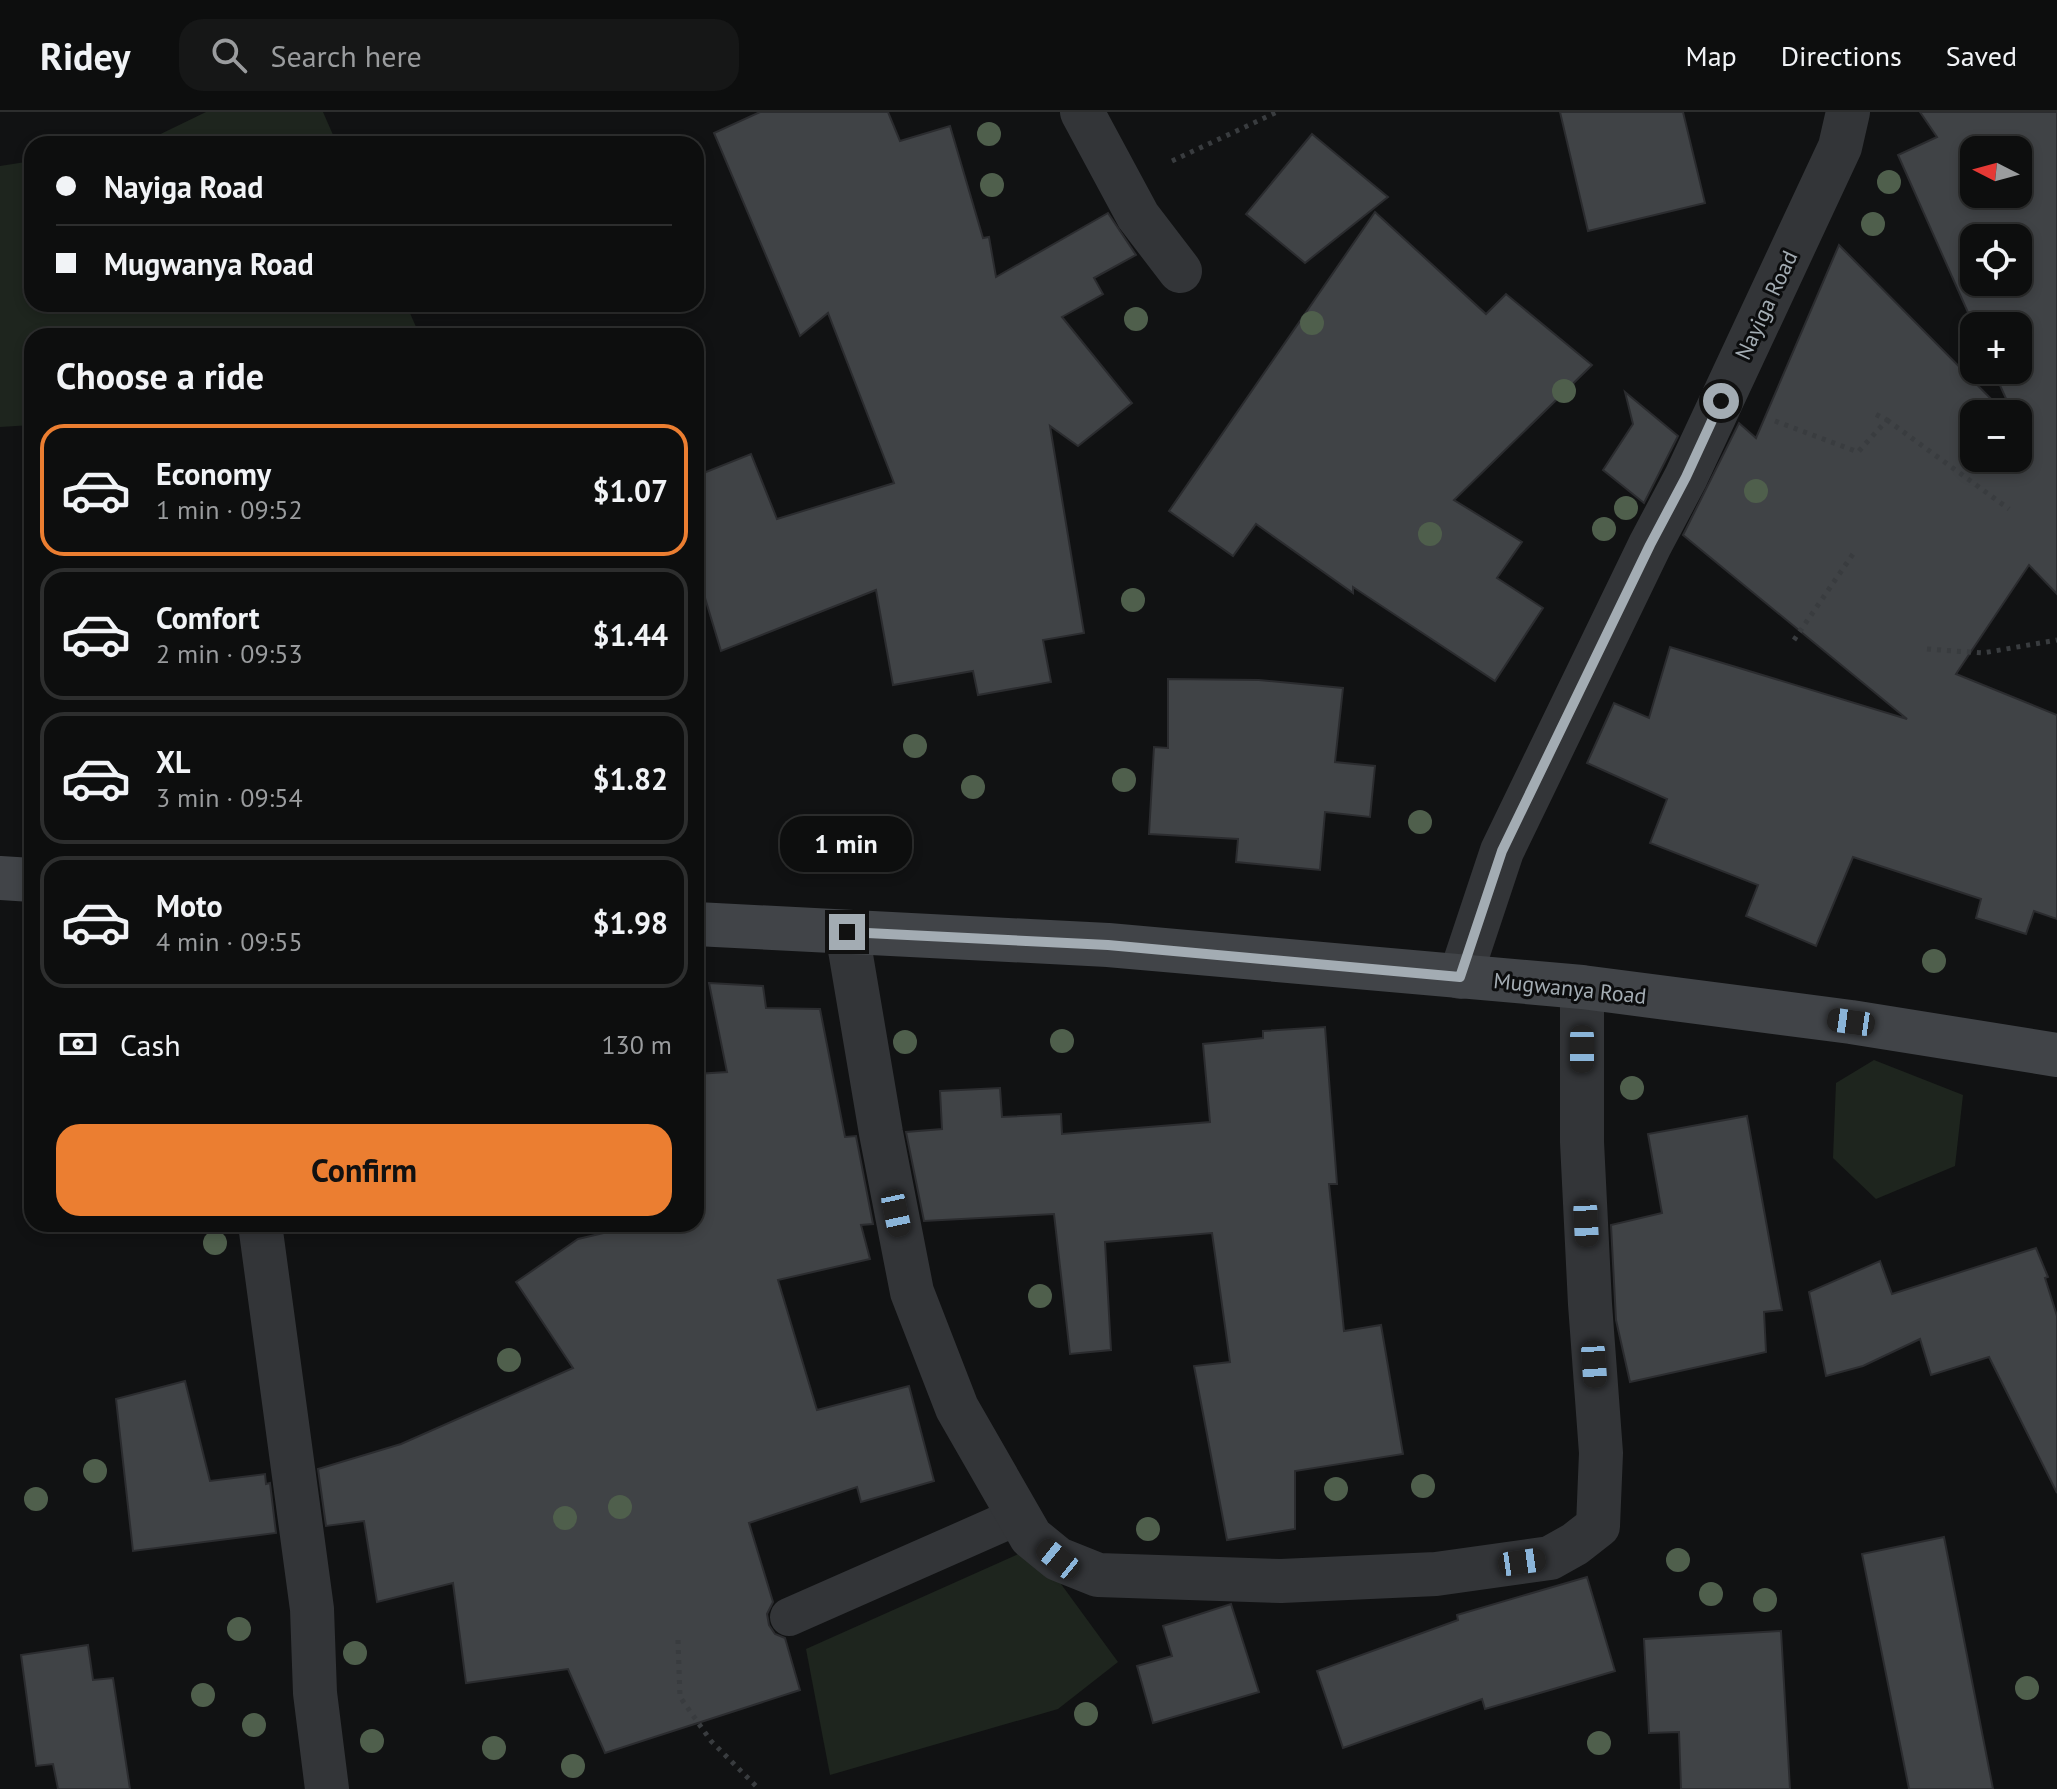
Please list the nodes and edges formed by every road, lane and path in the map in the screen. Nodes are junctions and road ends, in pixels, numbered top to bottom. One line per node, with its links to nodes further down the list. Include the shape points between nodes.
1 (1082, 112): 4 (street)
2 (1277, 112): 4 (path)
3 (1848, 112): 6 (street, Nayiga Road, via 1840,147)
4 (1120, 185): 5 (street)
5 (1180, 271)
6 (1721, 401): 8 (path, via 1858,452); 18 (street, Nayiga Road, via 1502,851)
7 (1875, 414): 8 (path)
8 (1887, 420): 9 (path)
9 (2009, 509)
10 (1853, 554): 11 (path)
11 (1794, 640)
12 (2057, 640): 13 (path, via 1983,653)
13 (1927, 649)
14 (0, 878): 15 (street)
15 (24, 880)
16 (704, 924): 17 (street, Mugwanya Road)
17 (847, 932): 18 (street, Mugwanya Road, via 1108,945); 22 (street, via 912,1292 957,1408)
18 (1460, 977): 19 (street, Mugwanya Road)
19 (1582, 987): 20 (street, Mugwanya Road); 22 (street, via 1582,1142 1601,1453 1598,1526 1550,1558 1436,1574 1268,1580 1098,1575 1058,1559 1031,1537)
20 (2057, 1055)
21 (261, 1232): 25 (street, via 312,1609)
22 (1018, 1516): 23 (lane)
23 (789, 1617)
24 (678, 1640): 26 (path, via 680,1697 711,1741)
25 (327, 1789)
26 (759, 1789)

